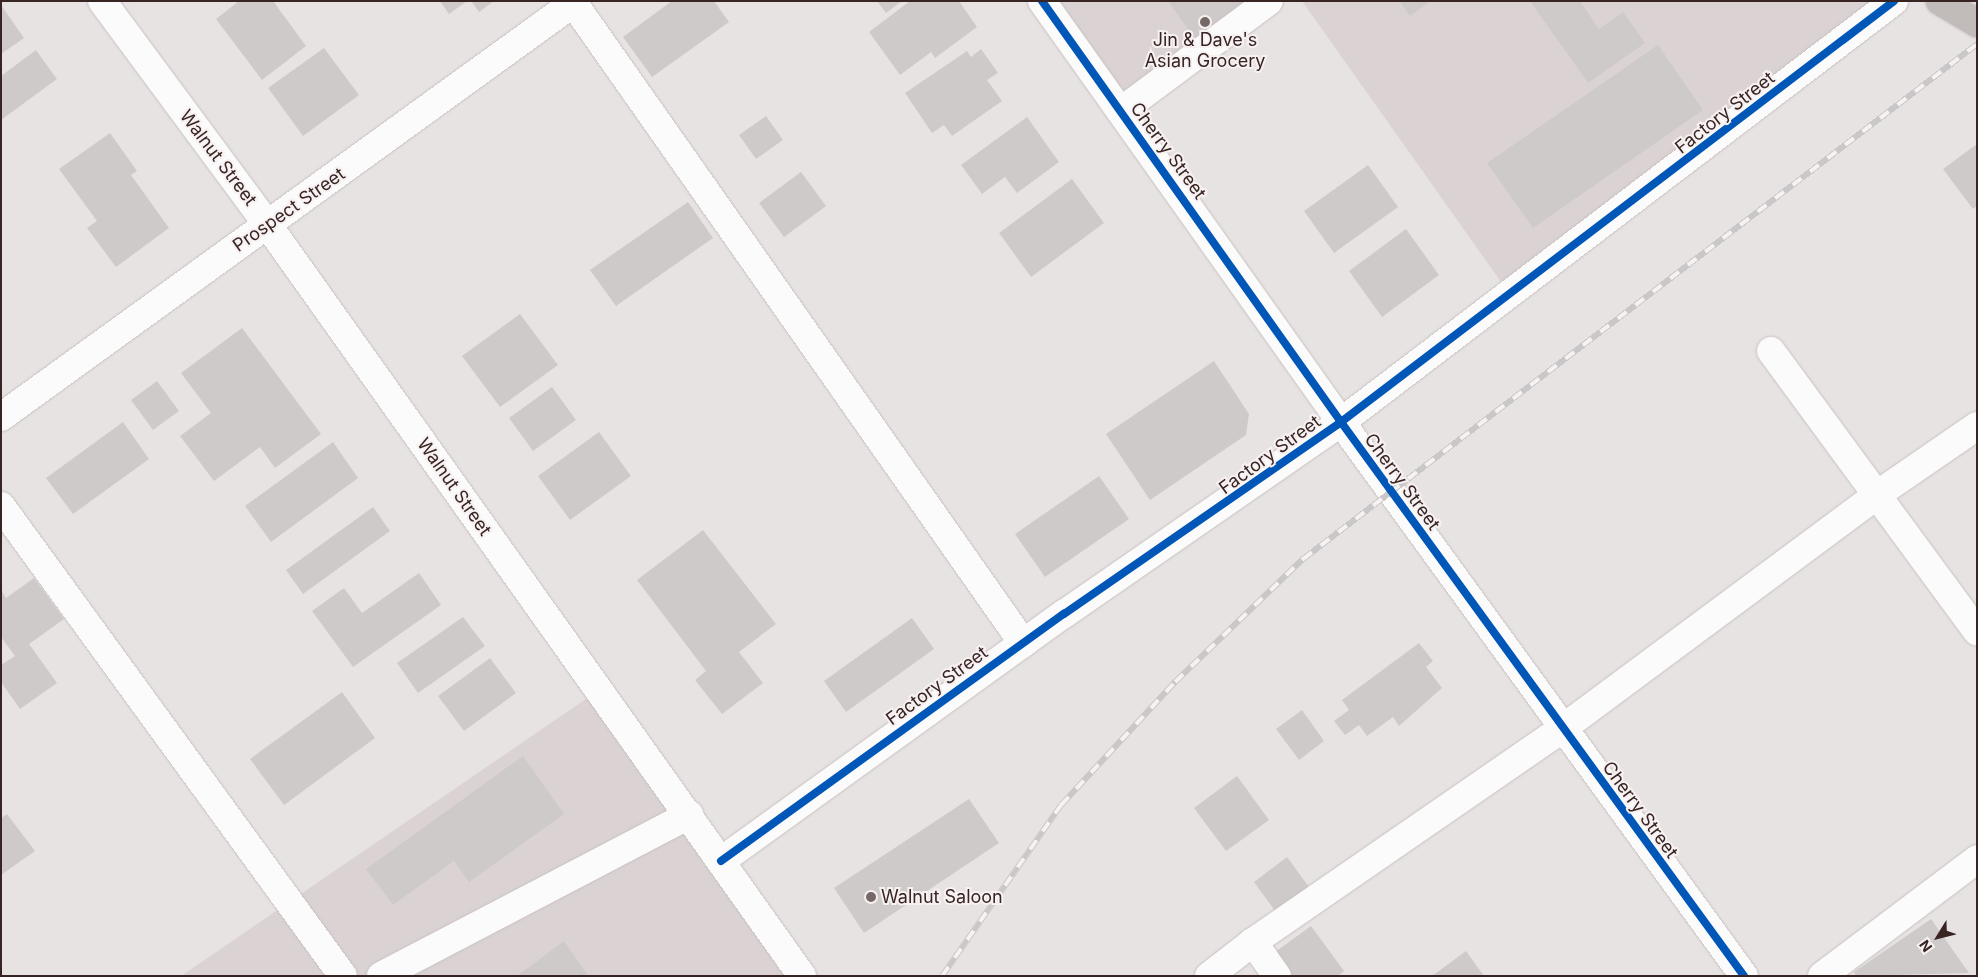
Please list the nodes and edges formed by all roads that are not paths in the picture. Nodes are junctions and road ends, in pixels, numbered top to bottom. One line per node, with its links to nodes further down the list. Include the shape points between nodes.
1 (102, 1): 9 (street, Walnut Street)
2 (1042, 1): 8 (street, Cherry Street)
3 (1269, 1): 8 (street)
4 (1894, 1): 12 (street, Factory Street)
5 (1940, 1): 7 (highway)
6 (574, 2): 9 (street, Prospect Street); 17 (street)
7 (1977, 23)
8 (1120, 111): 12 (street, Cherry Street)
9 (267, 224): 11 (street, Prospect Street); 19 (street, Walnut Street)
10 (1771, 351): 14 (street)
11 (6, 404)
12 (1340, 422): 17 (street, Factory Street); 18 (street, Cherry Street)
13 (1977, 426): 14 (street)
14 (1878, 494): 16 (street); 18 (street)
15 (1, 506): 23 (street)
16 (1977, 631)
17 (1024, 643): 21 (street, Factory Street)
18 (1562, 729): 22 (street); 28 (street, Cherry Street)
19 (689, 815): 21 (street, Walnut Street); 24 (street)
20 (1977, 859): 29 (street)
21 (721, 861): 25 (street, Walnut Street)
22 (1253, 942): 26 (street); 27 (street)
23 (343, 976)
24 (381, 976)
25 (802, 976)
26 (1209, 976)
27 (1277, 976)
28 (1744, 976)
29 (1822, 976)

